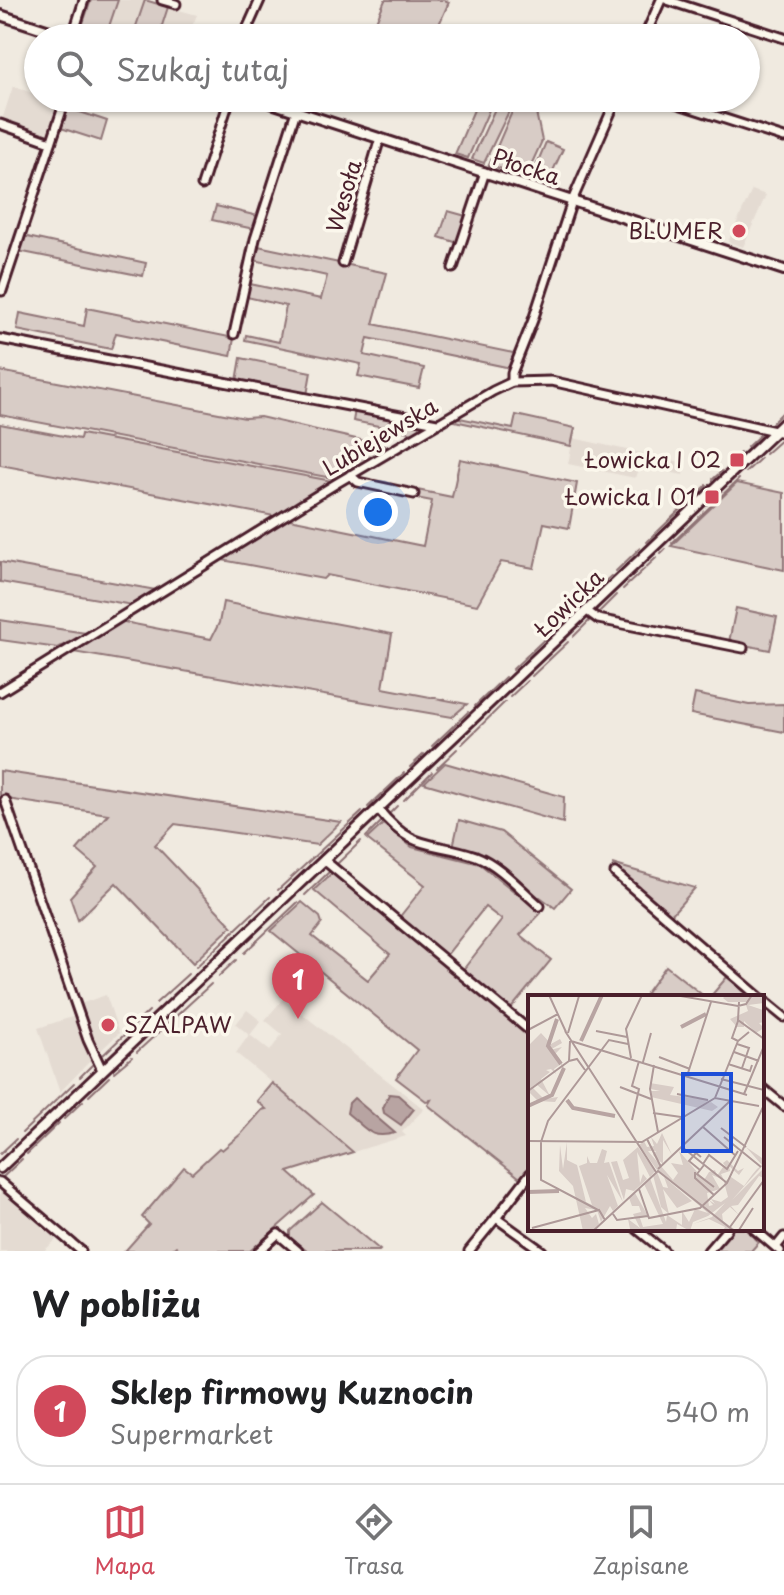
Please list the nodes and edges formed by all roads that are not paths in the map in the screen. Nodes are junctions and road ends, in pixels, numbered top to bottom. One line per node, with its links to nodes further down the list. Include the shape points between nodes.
1 (84, 0): 8 (street)
2 (162, 0): 5 (street)
3 (260, 0): 9 (street)
4 (664, 0): 10 (street); 11 (street)
5 (176, 4)
6 (0, 15): 7 (street)
7 (28, 24)
8 (76, 24)
9 (249, 24)
10 (651, 24)
11 (740, 24)
12 (760, 30): 13 (street)
13 (784, 38)
14 (61, 112): 23 (street)
15 (225, 112): 25 (street)
16 (296, 112): 31 (street, via 255,239)
17 (299, 112): 21 (street, Płocka)
18 (611, 112): 26 (street)
19 (703, 112): 22 (street)
20 (0, 124): 23 (street)
21 (380, 138): 24 (street, Płocka); 27 (street, Wesoła)
22 (784, 138)
23 (51, 142): 30 (street)
24 (485, 172): 26 (street, Płocka); 28 (street)
25 (202, 185)
26 (572, 201): 29 (street, Płocka); 33 (street)
27 (343, 263)
28 (453, 268)
29 (784, 270)
30 (2, 291)
31 (234, 334)
32 (0, 339): 34 (street)
33 (512, 382): 34 (street, Lubiejewska); 36 (street, Lubiejewska, via 551,381)
34 (437, 423): 37 (street, Lubiejewska)
35 (784, 423): 36 (street, Łowicka)
36 (780, 432): 39 (street, Łowicka)
37 (350, 475): 38 (street, via 358,482); 41 (street, Lubiejewska)
38 (414, 494)
39 (587, 611): 40 (street, via 598,619); 43 (street, Łowicka)
40 (743, 648)
41 (0, 692)
42 (5, 800): 51 (street)
43 (378, 809): 44 (street, Łowicka); 46 (street, via 416,842 491,864)
44 (324, 860): 50 (street); 51 (street, Łowicka)
45 (615, 873): 47 (street)
46 (540, 906)
47 (757, 995)
48 (764, 1000): 49 (street)
49 (784, 1017)
50 (528, 1029)
51 (102, 1070): 54 (street, Łowicka)
52 (764, 1090): 53 (street)
53 (784, 1106)
54 (0, 1168)
55 (528, 1177): 57 (street)
56 (0, 1182): 63 (street)
57 (496, 1218): 66 (street); 67 (street)
58 (639, 1231): 68 (street)
59 (725, 1231): 69 (street)
60 (756, 1231): 62 (street)
61 (784, 1237): 62 (street)
62 (778, 1249)
63 (81, 1251)
64 (259, 1251): 65 (street, via 278,1234)
65 (298, 1251)
66 (469, 1251)
67 (542, 1251)
68 (664, 1251)
69 (708, 1251)

